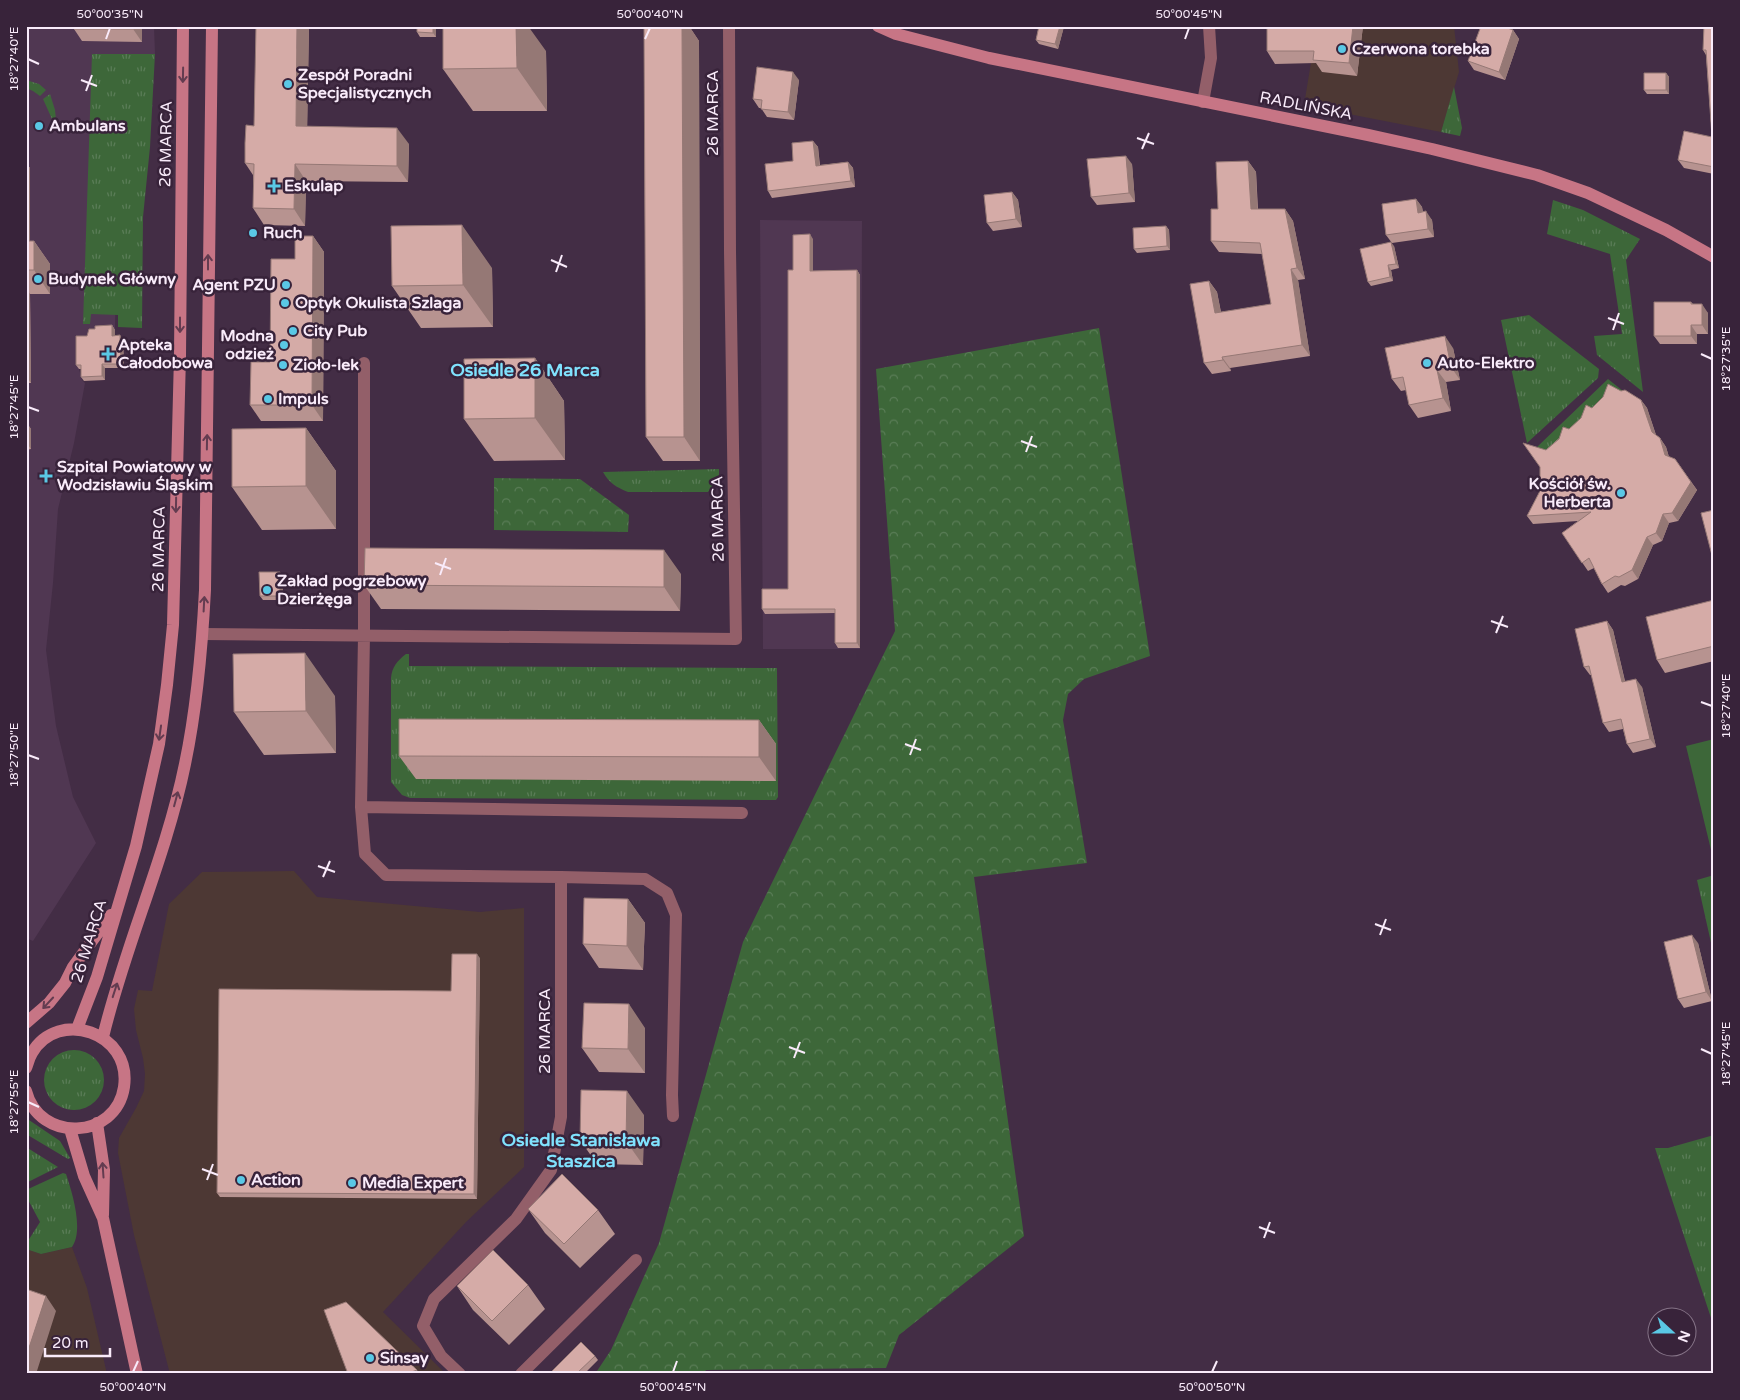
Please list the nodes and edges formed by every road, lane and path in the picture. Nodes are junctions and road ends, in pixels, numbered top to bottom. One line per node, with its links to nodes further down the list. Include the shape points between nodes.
1 (183, 26): 14 (main road, 26 MARCA, one-way to 14, via 174,625 155,761 136,846)
2 (212, 26): 9 (main road, one-way to 2)
3 (730, 26): 10 (street, 26 MARCA, via 736,638)
4 (878, 26): 6 (main road, RADLIŃSKA, via 896,34 989,58)
5 (1209, 26): 6 (street, via 1211,58)
6 (1203, 102): 7 (main road, RADLIŃSKA, via 1432,149 1536,175 1588,193)
7 (1714, 257)
8 (364, 363): 10 (street)
9 (203, 634): 10 (street, 26 MARCA); 17 (main road, one-way to 9, via 181,779)
10 (364, 636): 11 (street)
11 (362, 808): 12 (street); 13 (street, via 364,854 386,875)
12 (742, 813)
13 (561, 877): 20 (street, via 645,879 667,893 676,915); 26 (street, 26 MARCA, via 561,1117 551,1170 516,1219 434,1299 423,1326 441,1356)
14 (117, 906): 15 (main road, one-way to 15, via 49,1004); 16 (main road, 26 MARCA, via 97,977)
15 (26, 1023)
16 (77, 1030): 17 (main road); 18 (main road, via 58,1032 44,1040 32,1053)
17 (102, 1037): 21 (main road, via 116,1051 121,1062 124,1087 114,1110)
18 (26, 1068)
19 (27, 1099): 22 (main road, via 39,1115 57,1126)
20 (673, 1116)
21 (97, 1124): 22 (main road); 23 (main road, one-way to 21, via 104,1170)
22 (70, 1129): 23 (main road, via 84,1176)
23 (103, 1218): 25 (main road)
24 (636, 1260): 27 (street)
25 (138, 1374)
26 (460, 1374)
27 (521, 1374)

